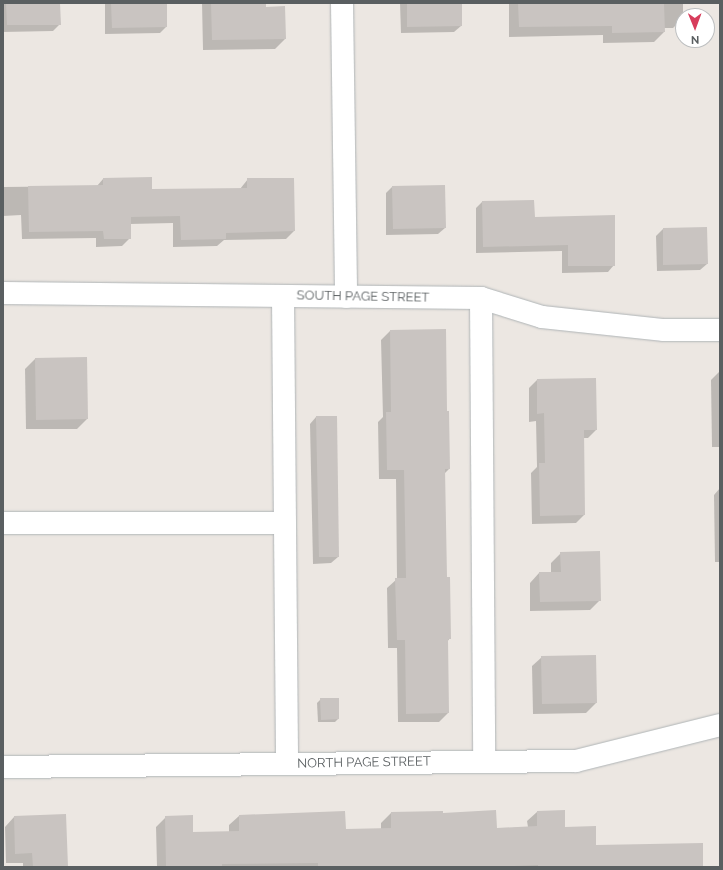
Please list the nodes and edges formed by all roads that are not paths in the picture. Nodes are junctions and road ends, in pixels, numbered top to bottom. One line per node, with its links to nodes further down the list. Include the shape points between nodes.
1 (342, 3): 4 (street)
2 (3, 292): 3 (street, SOUTH PAGE STREET)
3 (283, 296): 4 (street, SOUTH PAGE STREET); 8 (street)
4 (346, 297): 5 (street, SOUTH PAGE STREET)
5 (481, 298): 6 (street, SOUTH PAGE STREET, via 542,317 664,330); 10 (street)
6 (720, 330)
7 (3, 523): 8 (street)
8 (285, 523): 11 (street)
9 (720, 725): 10 (street, NORTH PAGE STREET, via 576,761)
10 (484, 762): 11 (street, NORTH PAGE STREET)
11 (287, 764): 12 (street, NORTH PAGE STREET)
12 (3, 767)

